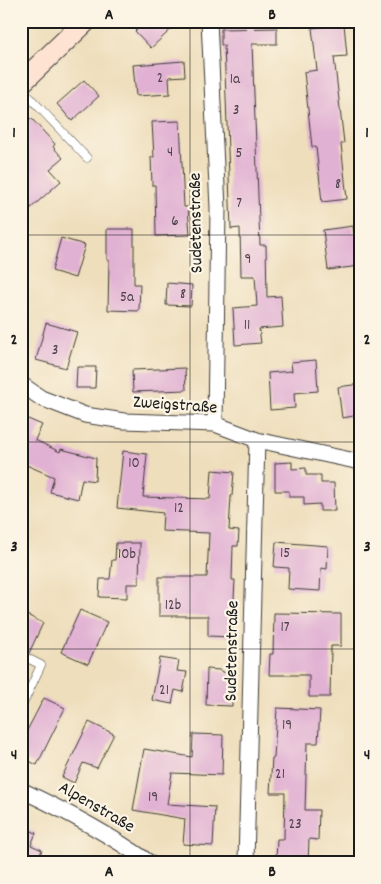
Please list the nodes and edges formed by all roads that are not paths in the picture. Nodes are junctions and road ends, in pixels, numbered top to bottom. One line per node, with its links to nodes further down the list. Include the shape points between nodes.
1 (86, 21): 3 (main road)
2 (209, 21): 7 (street, Sudetenstraße, via 218,208)
3 (21, 83)
4 (21, 88): 5 (lane)
5 (87, 158)
6 (21, 384): 7 (street, Zweigstraße, via 41,398 85,415 124,421)
7 (215, 424): 8 (street, Zweigstraße)
8 (257, 440): 9 (street, Zweigstraße); 14 (street, Sudetenstraße)
9 (360, 462)
10 (27, 658): 11 (lane, via 41,665)
11 (21, 708)
12 (21, 790): 13 (street, Alpenstraße, via 111,836)
13 (149, 862)
14 (246, 863)

